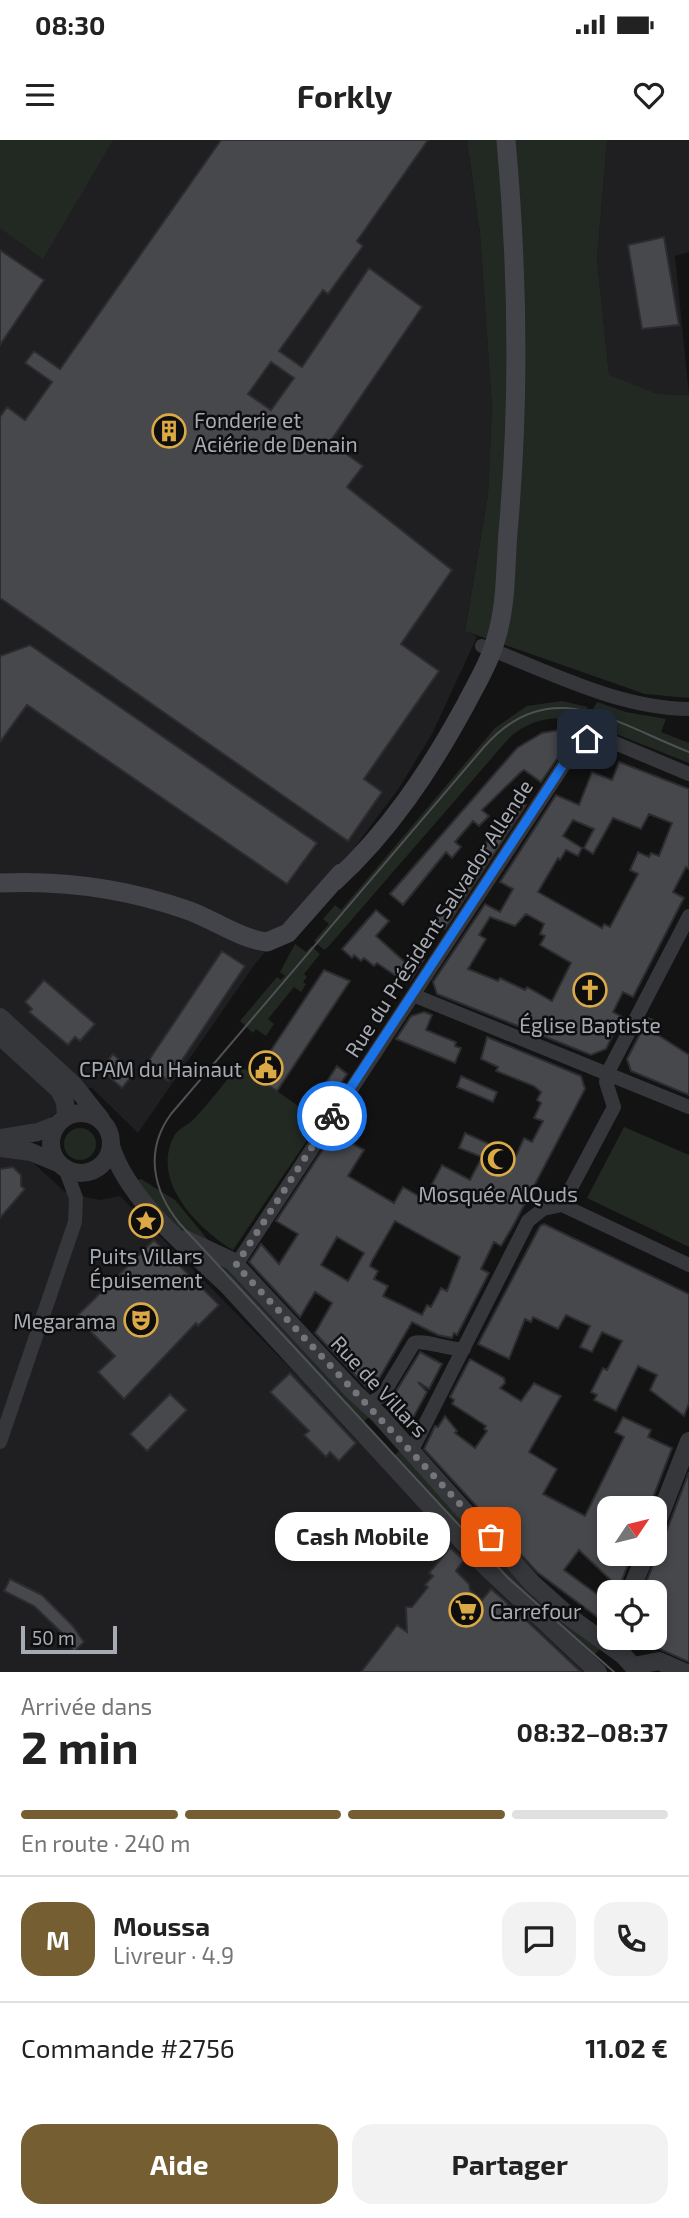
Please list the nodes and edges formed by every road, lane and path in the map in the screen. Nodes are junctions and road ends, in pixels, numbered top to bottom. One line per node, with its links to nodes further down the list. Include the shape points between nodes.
1 (506, 140): 2 (main road, via 518,370 508,536)
2 (487, 648): 3 (street, via 621,699); 8 (main road, via 451,730 420,781 377,841)
3 (689, 709)
4 (689, 774): 9 (street, Rue du Président Salvador Allende, via 603,738 587,739 573,750)
5 (0, 872): 8 (main road, via 64,872 141,885 198,902 263,930)
6 (0, 883): 8 (main road, via 66,884 142,897 195,912 263,942 280,939)
7 (689, 916): 12 (street)
8 (298, 922)
9 (412, 995): 12 (street); 24 (street, Rue du Président Salvador Allende)
10 (0, 1017): 15 (street, via 69,1079)
11 (0, 1035): 14 (street, via 59,1090 65,1102)
12 (607, 1074): 13 (street); 22 (street, via 614,1107)
13 (689, 1107)
14 (62, 1121): 15 (street, via 85,1113); 16 (street, via 38,1132); 19 (street, via 53,1134 52,1146)
15 (103, 1122): 17 (street)
16 (0, 1138)
17 (111, 1146): 20 (street); 21 (street, Rue de Villars)
18 (0, 1148): 19 (street, via 31,1152)
19 (63, 1166): 20 (street, via 83,1173); 29 (street, via 76,1198 75,1222)
20 (99, 1168): 21 (street, Rue de Villars)
21 (130, 1184): 23 (street, Rue de Villars)
22 (562, 1205): 25 (street); 26 (street, via 531,1217)
23 (171, 1229): 24 (street, Rue de Villars); 35 (street, Rue de Villars, via 285,1346 484,1565)
24 (236, 1265): 27 (street, Rue de Villars)
25 (689, 1265)
26 (464, 1349): 27 (street, via 447,1350 421,1340 414,1343 382,1396); 30 (street)
27 (368, 1404): 30 (street, Rue de Villars)
28 (689, 1441): 31 (street)
29 (0, 1442)
30 (411, 1452): 32 (street, Rue de Villars, via 532,1583 571,1618)
31 (667, 1498)
32 (597, 1633)
33 (605, 1650): 35 (street)
34 (618, 1650): 36 (street, Rue de Villars)
35 (594, 1668)
36 (636, 1669): 37 (street, via 659,1661)
37 (684, 1672)

